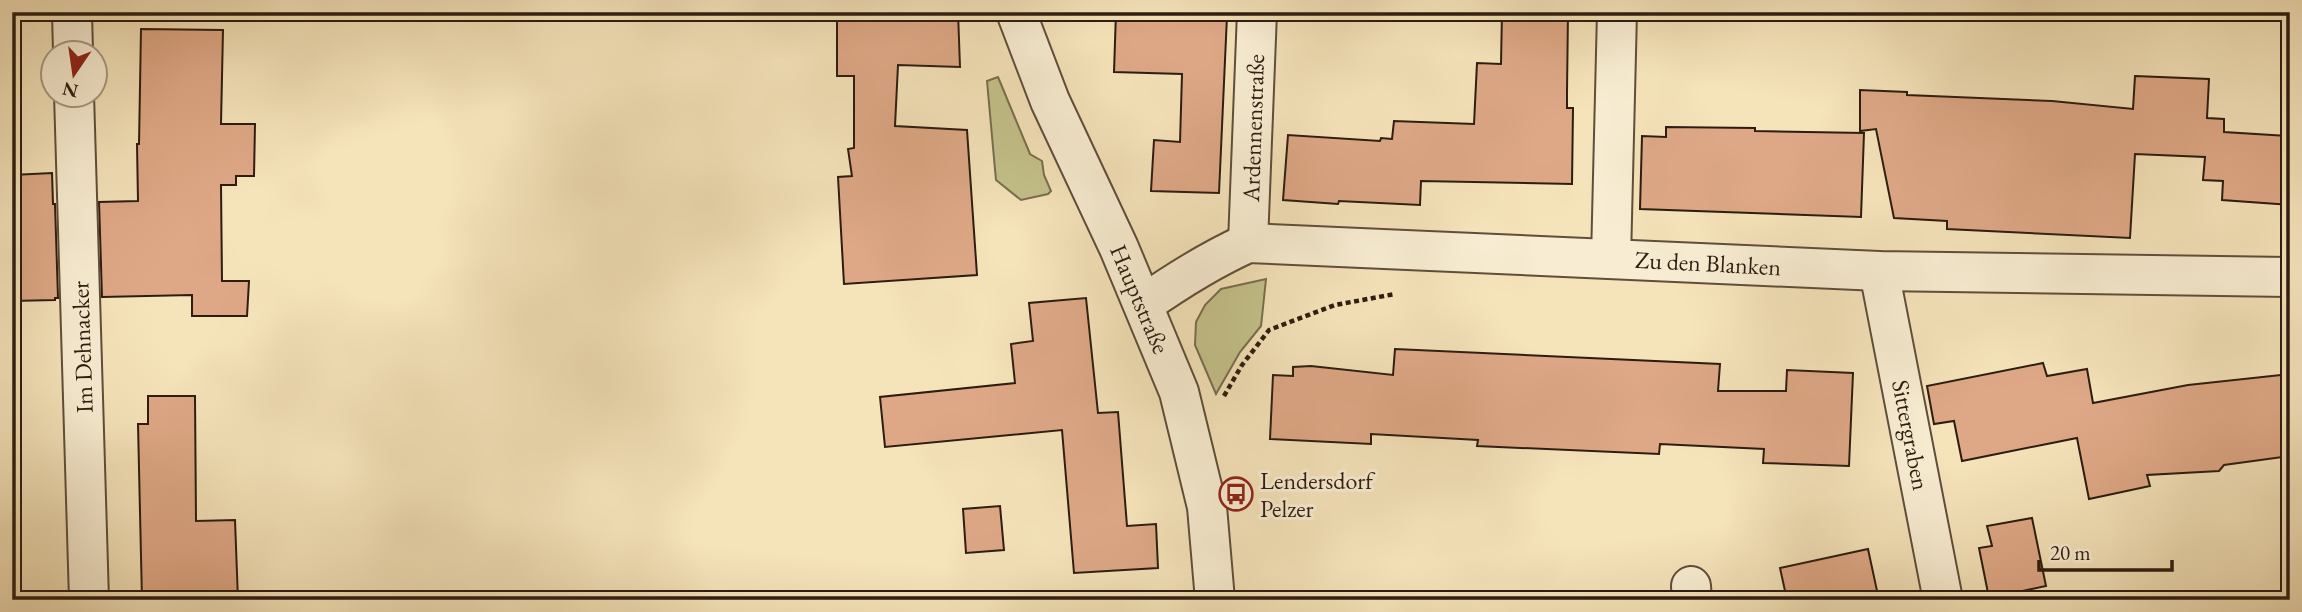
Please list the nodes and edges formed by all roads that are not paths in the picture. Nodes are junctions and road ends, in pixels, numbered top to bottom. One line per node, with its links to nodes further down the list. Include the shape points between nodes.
1 (72, 12): 5 (street)
2 (1016, 12): 11 (street, Hauptstraße, via 1050,101)
3 (1257, 12): 7 (street, Ardennenstraße)
4 (1617, 12): 8 (street)
5 (73, 38)
6 (74, 108): 12 (street, Im Dehnacker)
7 (1248, 243): 8 (street, Zu den Blanken); 11 (street, Zu den Blanken, via 1180,278)
8 (1611, 259): 9 (street, Zu den Blanken)
9 (1879, 271): 10 (street, Zu den Blanken); 14 (street, Sittergraben)
10 (2290, 277)
11 (1144, 304): 13 (street, Hauptstraße, via 1179,392 1195,453 1207,507)
12 (89, 600)
13 (1215, 600)
14 (1943, 600)

